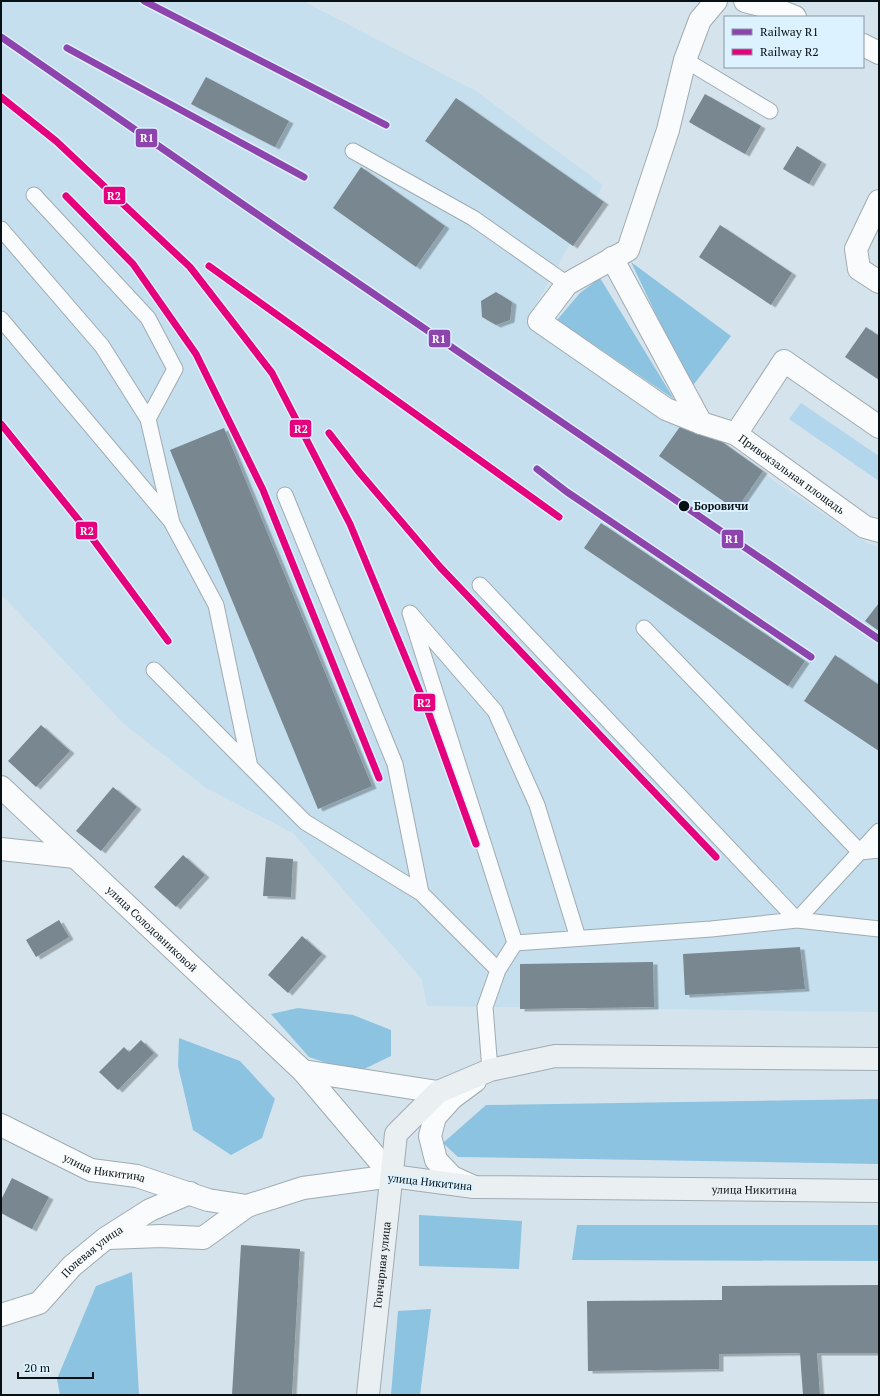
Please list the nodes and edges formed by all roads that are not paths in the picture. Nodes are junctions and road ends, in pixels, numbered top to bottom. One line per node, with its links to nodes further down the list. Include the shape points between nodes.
1 (716, 1): 6 (street, via 700,20)
2 (745, 1): 3 (street)
3 (792, 16)
4 (864, 46): 5 (street)
5 (879, 53)
6 (685, 60): 7 (lane); 12 (street, via 668,130 628,250)
7 (770, 111)
8 (353, 151): 14 (lane, via 472,218)
9 (34, 195): 16 (lane, via 148,318 175,370)
10 (879, 201): 13 (street, via 856,249 859,269)
11 (1, 229): 16 (lane, via 102,346)
12 (612, 258): 14 (street); 17 (street)
13 (879, 282)
14 (567, 284): 17 (street, via 539,321 666,409)
15 (1, 319): 21 (lane)
16 (148, 419): 21 (lane)
17 (701, 423): 19 (street)
18 (879, 427): 19 (street, Привокзальная площадь, via 784,361)
19 (736, 434): 22 (street, Привокзальная площадь, via 865,526)
20 (285, 495): 33 (lane, via 395,764)
21 (172, 523): 26 (lane, via 216,606)
22 (879, 531)
23 (480, 585): 34 (lane)
24 (644, 628): 31 (lane)
25 (154, 670): 26 (lane)
26 (250, 767): 33 (lane, via 305,822)
27 (1, 787): 32 (street, улица Солодовниковой)
28 (879, 831): 31 (lane)
29 (1, 849): 32 (street)
30 (879, 850): 31 (lane)
31 (860, 852): 34 (lane)
32 (75, 857): 41 (street, улица Солодовниковой)
33 (421, 894): 38 (lane)
34 (798, 920): 35 (lane); 36 (lane)
35 (879, 929)
36 (578, 938): 37 (lane); 37 (lane, via 537,805 495,711 410,613)
37 (515, 943): 38 (lane)
38 (498, 970): 40 (lane, via 485,1007)
39 (879, 1059): 40 (street, via 555,1056)
40 (490, 1070): 42 (street); 45 (street, via 452,1098 435,1117 430,1136 436,1160 452,1177)
41 (303, 1071): 42 (street); 44 (street, улица Солодовниковой)
42 (438, 1092): 44 (street, Гончарная улица, via 396,1134)
43 (1, 1125): 47 (street, улица Никитина, via 91,1170 137,1176)
44 (392, 1176): 45 (street, улица Никитина); 48 (street, улица Никитина, via 303,1188); 51 (street, Гончарная улица)
45 (474, 1188): 46 (street, улица Никитина)
46 (879, 1191)
47 (190, 1193): 48 (street, улица Никитина, via 208,1200); 49 (street, Полевая улица, via 150,1210)
48 (247, 1206): 49 (street, via 203,1238)
49 (106, 1238): 50 (street, Полевая улица, via 72,1266 39,1303)
50 (1, 1315)
51 (368, 1395)

